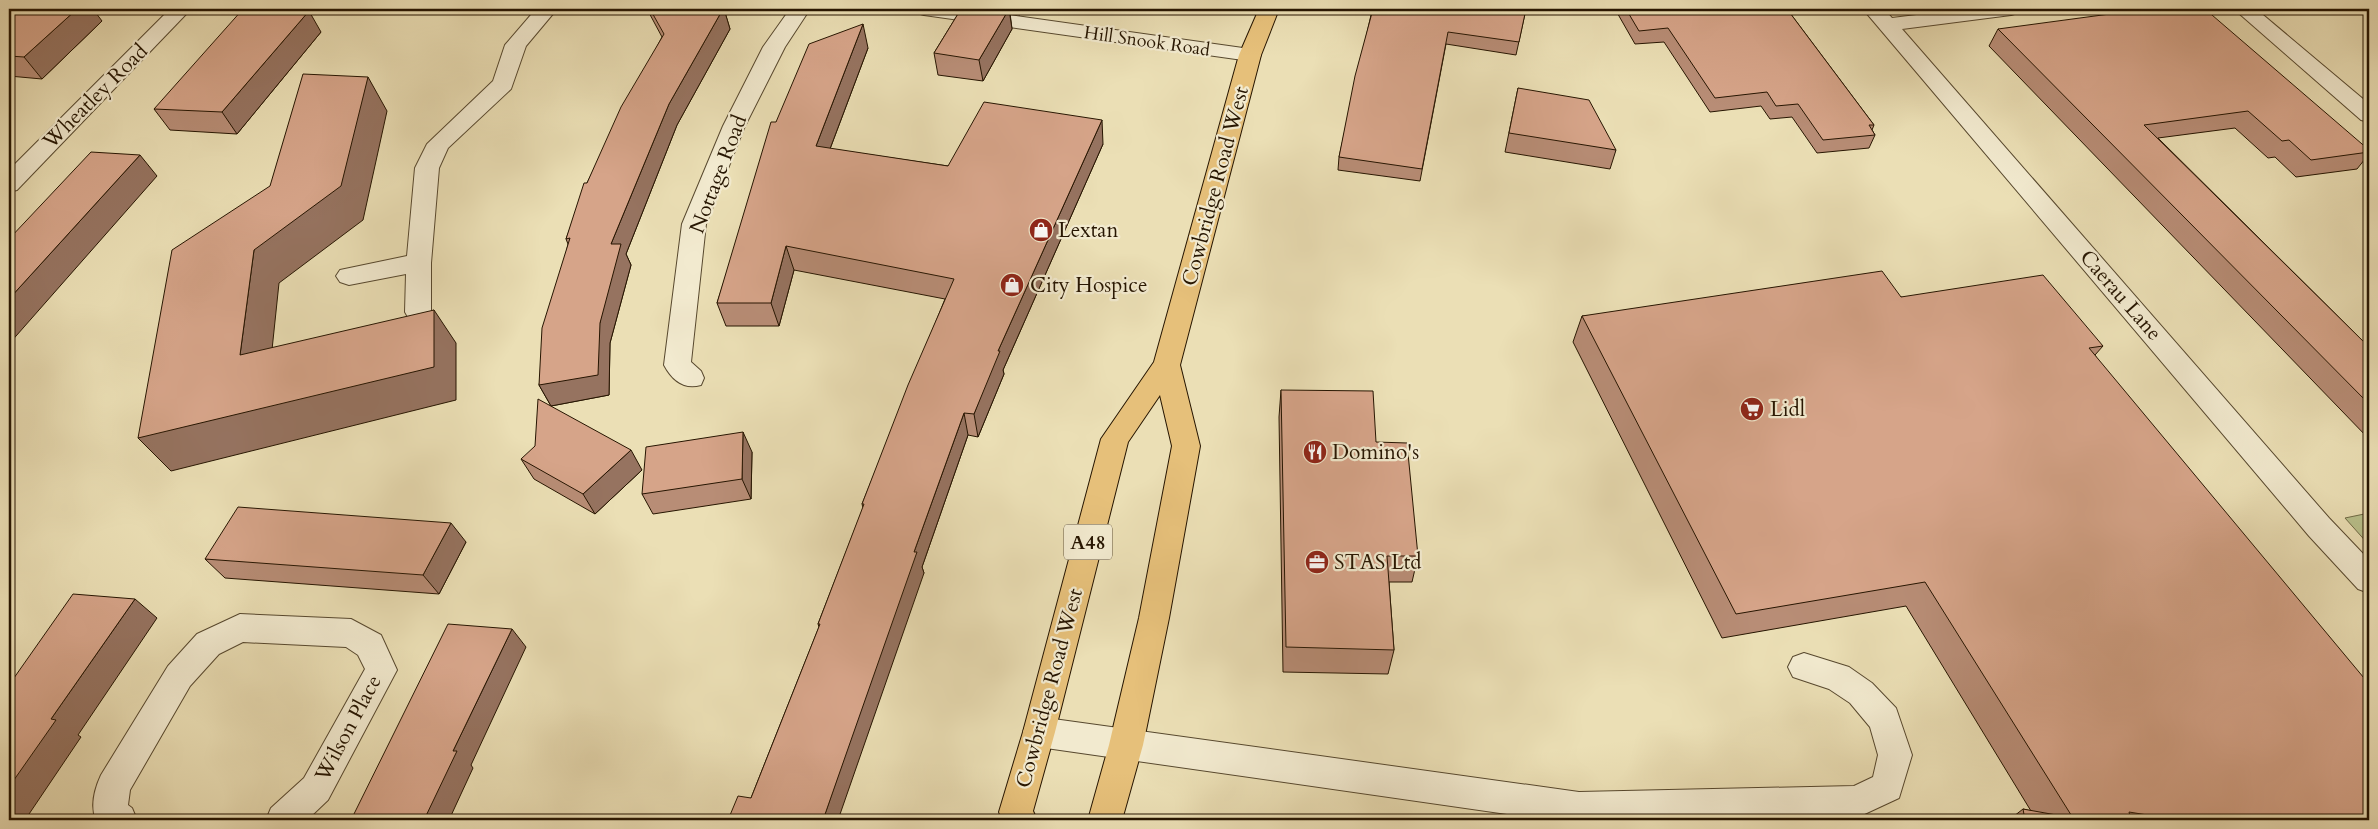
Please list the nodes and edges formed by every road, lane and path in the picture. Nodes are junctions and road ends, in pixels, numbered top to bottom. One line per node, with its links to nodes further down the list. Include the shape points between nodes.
1 (182, 9): 11 (street, Wheatley Road)
2 (547, 9): 12 (street, via 516,45 503,84 438,144 426,168)
3 (800, 9): 16 (street, Nottage Road, via 774,47 734,126 694,224 677,365)
4 (924, 9): 9 (street, Hill Snook Road)
5 (1269, 9): 9 (highway, Cowbridge Road West / A48)
6 (2011, 9): 8 (street)
7 (2244, 9): 10 (street)
8 (1881, 17): 17 (street, Caerau Lane)
9 (1250, 56): 15 (highway, Cowbridge Road West / A48)
10 (2369, 115)
11 (9, 184)
12 (419, 263): 13 (street); 14 (street)
13 (349, 276)
14 (418, 312)
15 (1167, 365): 19 (highway, Cowbridge Road West / A48, via 1115,439); 20 (highway, Cowbridge Road West / A48, via 1186,446)
16 (690, 378)
17 (2369, 580)
18 (1804, 667): 20 (street, via 1838,677 1861,693 1884,719 1896,755 1887,787 1856,802 1579,808)
19 (1039, 732): 20 (street); 23 (highway, Cowbridge Road West / A48, via 1016,812)
20 (1126, 745): 24 (highway, Cowbridge Road West / A48)
21 (120, 820): 22 (street, Wilson Place, via 110,813 113,786 179,676 208,644 240,628 351,633 370,645 381,670 316,789)
22 (283, 820)
23 (1020, 820)
24 (1105, 820)

